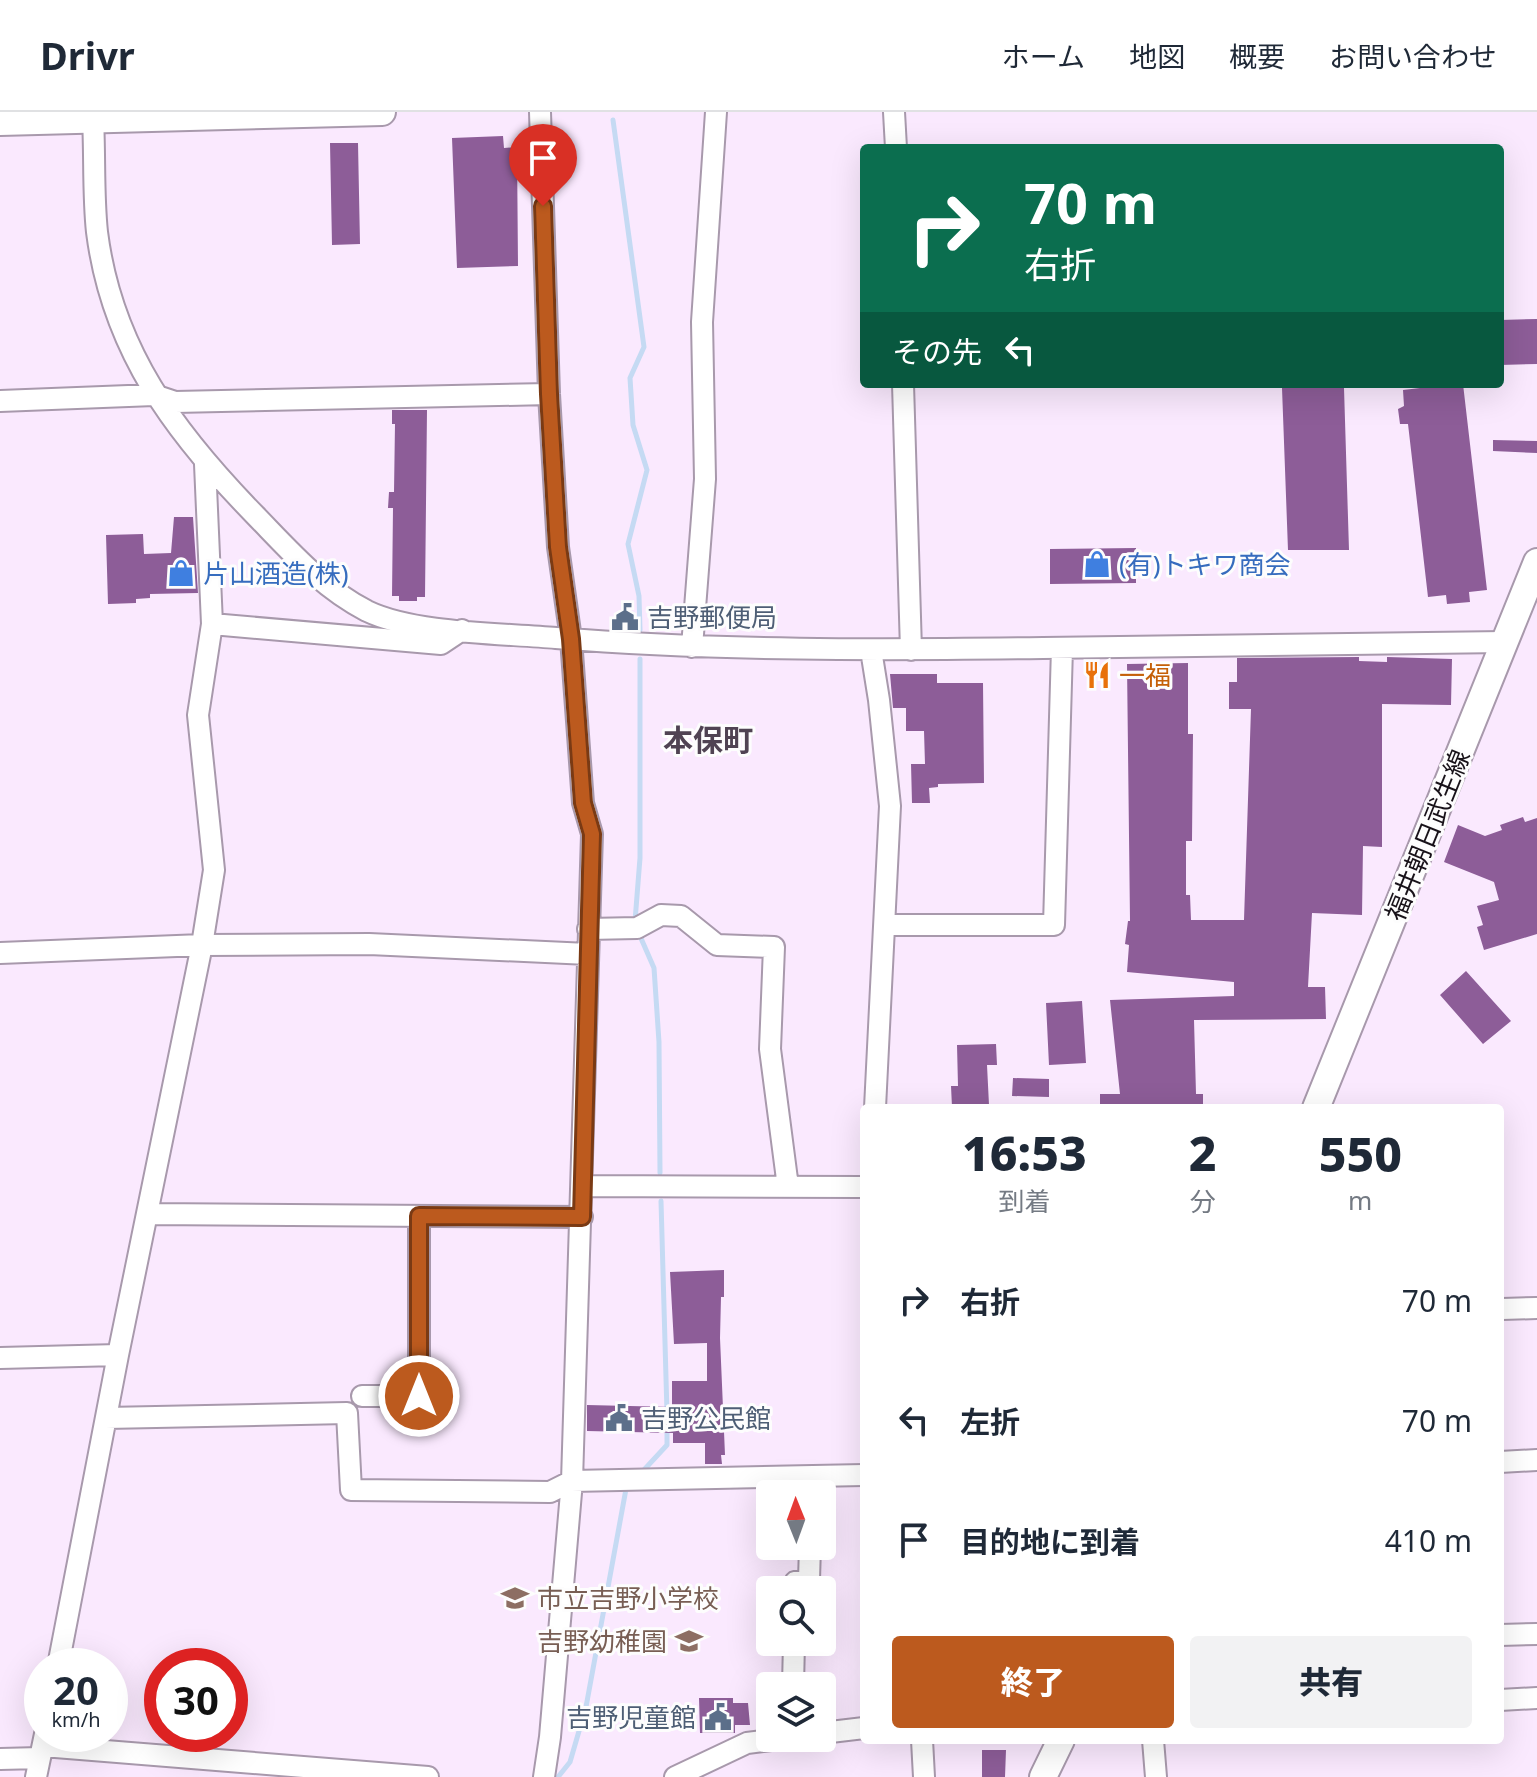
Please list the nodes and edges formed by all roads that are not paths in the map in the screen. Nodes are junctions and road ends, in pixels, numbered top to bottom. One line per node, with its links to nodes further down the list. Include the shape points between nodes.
1 (382, 112): 5 (main road)
2 (540, 112): 9 (street)
3 (716, 112): 18 (street, via 702,322 705,479)
4 (894, 112): 7 (street)
5 (93, 116): 6 (main road); 10 (street, via 97,231 108,289)
6 (0, 122)
7 (896, 144)
8 (903, 388): 21 (street)
9 (549, 394): 10 (street, via 175,402); 16 (street, via 558,547)
10 (154, 395): 11 (street); 12 (street)
11 (0, 401)
12 (205, 464): 14 (street); 15 (street, via 331,590 372,613 422,628)
13 (1537, 562): 17 (main road, 福井朝日武生線)
14 (212, 624): 15 (street, via 441,644); 24 (street, via 198,715 214,870)
15 (462, 630): 16 (street)
16 (571, 639): 18 (street); 23 (street, via 583,803 592,834)
17 (1505, 642): 19 (street); 28 (main road, 福井朝日武生線)
18 (692, 647): 20 (street)
19 (1062, 648): 21 (street); 22 (street, via 1054,925)
20 (871, 650): 21 (street); 22 (street, via 890,806)
21 (911, 650)
22 (885, 925): 27 (street)
23 (588, 929): 26 (street); 30 (street, via 637,928 661,915 681,916 717,945 774,947 770,1049)
24 (202, 945): 25 (street); 26 (street, via 369,944); 32 (street)
25 (0, 953)
26 (588, 954): 29 (street)
27 (875, 1104)
28 (1318, 1104)
29 (582, 1186): 30 (street); 34 (street)
30 (788, 1187): 31 (street)
31 (860, 1187)
32 (148, 1214): 33 (street); 37 (street)
33 (419, 1216): 34 (street); 39 (street, via 419,1396)
34 (582, 1217): 45 (street)
35 (1537, 1308): 36 (street)
36 (1504, 1309)
37 (118, 1355): 38 (street); 40 (street)
38 (0, 1358)
39 (362, 1396)
40 (106, 1418): 45 (street, via 347,1413 351,1490 550,1492); 49 (street)
41 (1537, 1460): 42 (street)
42 (1504, 1462)
43 (860, 1476): 44 (street)
44 (836, 1480)
45 (572, 1481): 46 (street); 61 (street)
46 (756, 1484)
47 (1537, 1634): 48 (street)
48 (1504, 1635)
49 (61, 1648)
50 (1537, 1698): 51 (street)
51 (1504, 1700)
52 (860, 1728): 53 (street)
53 (836, 1731)
54 (756, 1742): 62 (street)
55 (922, 1744): 63 (street)
56 (1059, 1744): 64 (main road)
57 (1153, 1744): 65 (street)
58 (41, 1754): 59 (street); 60 (street)
59 (0, 1759)
60 (428, 1777)
61 (544, 1777)
62 (675, 1777)
63 (924, 1777)
64 (1043, 1777)
65 (1156, 1777)

